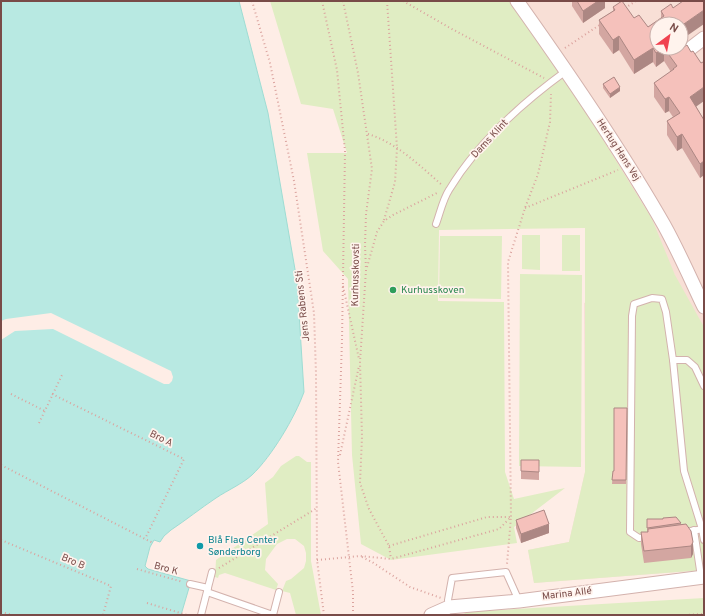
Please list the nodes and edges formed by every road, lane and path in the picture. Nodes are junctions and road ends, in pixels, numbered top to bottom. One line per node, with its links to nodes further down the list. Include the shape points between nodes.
1 (252, 1): 35 (path, Jens Rabens Sti, via 270,63 294,181 314,314)
2 (322, 1): 23 (path, via 337,70 345,151)
3 (343, 1): 15 (path, Kurhusskovsti)
4 (387, 1): 16 (path)
5 (403, 1): 14 (path)
6 (517, 1): 12 (street, Hertug Hans Vej)
7 (636, 1): 8 (path)
8 (623, 9)
9 (605, 22): 12 (path)
10 (704, 38): 11 (street)
11 (689, 49)
12 (555, 54): 13 (street, Hertug Hans Vej)
13 (566, 71): 14 (lane, Dams Klint); 17 (street, Hertug Hans Vej)
14 (551, 82): 18 (lane, Dams Klint, via 504,122 473,156); 19 (path, via 550,122 538,174)
15 (368, 134): 16 (path); 22 (path, Kurhusskovsti, via 372,169 366,214)
16 (397, 148): 18 (path); 20 (path, via 395,182)
17 (629, 166): 19 (path); 24 (street, Hertug Hans Vej, via 664,226)
18 (448, 190): 20 (path, via 436,192); 21 (lane, Dams Klint)
19 (525, 208): 36 (path, via 508,262)
20 (384, 221): 22 (path, via 377,232)
21 (436, 224)
22 (366, 270): 26 (path, Kurhusskovsti)
23 (342, 280): 26 (path); 33 (path)
24 (704, 307)
25 (673, 360): 28 (lane, via 687,360 695,367); 37 (lane, via 684,471); 40 (lane, via 662,299 652,298 634,304 630,532 639,538)
26 (360, 362): 33 (path); 45 (path, Kurhusskovsti, via 360,483 369,509)
27 (62, 375): 30 (path)
28 (704, 386)
29 (11, 394): 31 (path)
30 (52, 394): 31 (path); 41 (path, Bro A, via 184,459)
31 (44, 411): 32 (path)
32 (39, 423)
33 (338, 462): 47 (path)
34 (1, 465): 41 (path)
35 (317, 508): 49 (path, Jens Rabens Sti); 51 (path)
36 (511, 517): 45 (path, via 487,517); 48 (path, via 499,529); 52 (path)
37 (703, 529): 38 (lane); 43 (lane)
38 (694, 530): 39 (lane); 53 (lane)
39 (680, 532)
40 (653, 536)
41 (145, 539): 44 (path)
42 (1, 540): 63 (path, Bro B, via 111,586)
43 (704, 540)
44 (152, 543)
45 (389, 546): 48 (path, Kurhusskovsti)
46 (360, 556): 47 (path); 48 (path); 59 (path, via 410,588)
47 (349, 558): 49 (path); 67 (path)
48 (391, 559)
49 (317, 560): 66 (path, Jens Rabens Sti)
50 (137, 569): 54 (path, Bro K)
51 (212, 572): 55 (lane)
52 (506, 572): 57 (lane); 59 (lane, via 452,578)
53 (702, 577): 57 (street, Marina Allé)
54 (190, 584): 55 (lane)
55 (207, 590): 56 (lane, via 272,615); 65 (lane)
56 (279, 592)
57 (519, 601): 59 (street, Marina Allé)
58 (147, 603): 64 (path)
59 (448, 604): 68 (street, Marina Allé)
60 (1, 612): 62 (path)
61 (704, 614): 69 (path)
62 (13, 615)
63 (103, 615)
64 (187, 615)
65 (201, 615)
66 (324, 615)
67 (353, 615)
68 (430, 615)
69 (685, 615)

